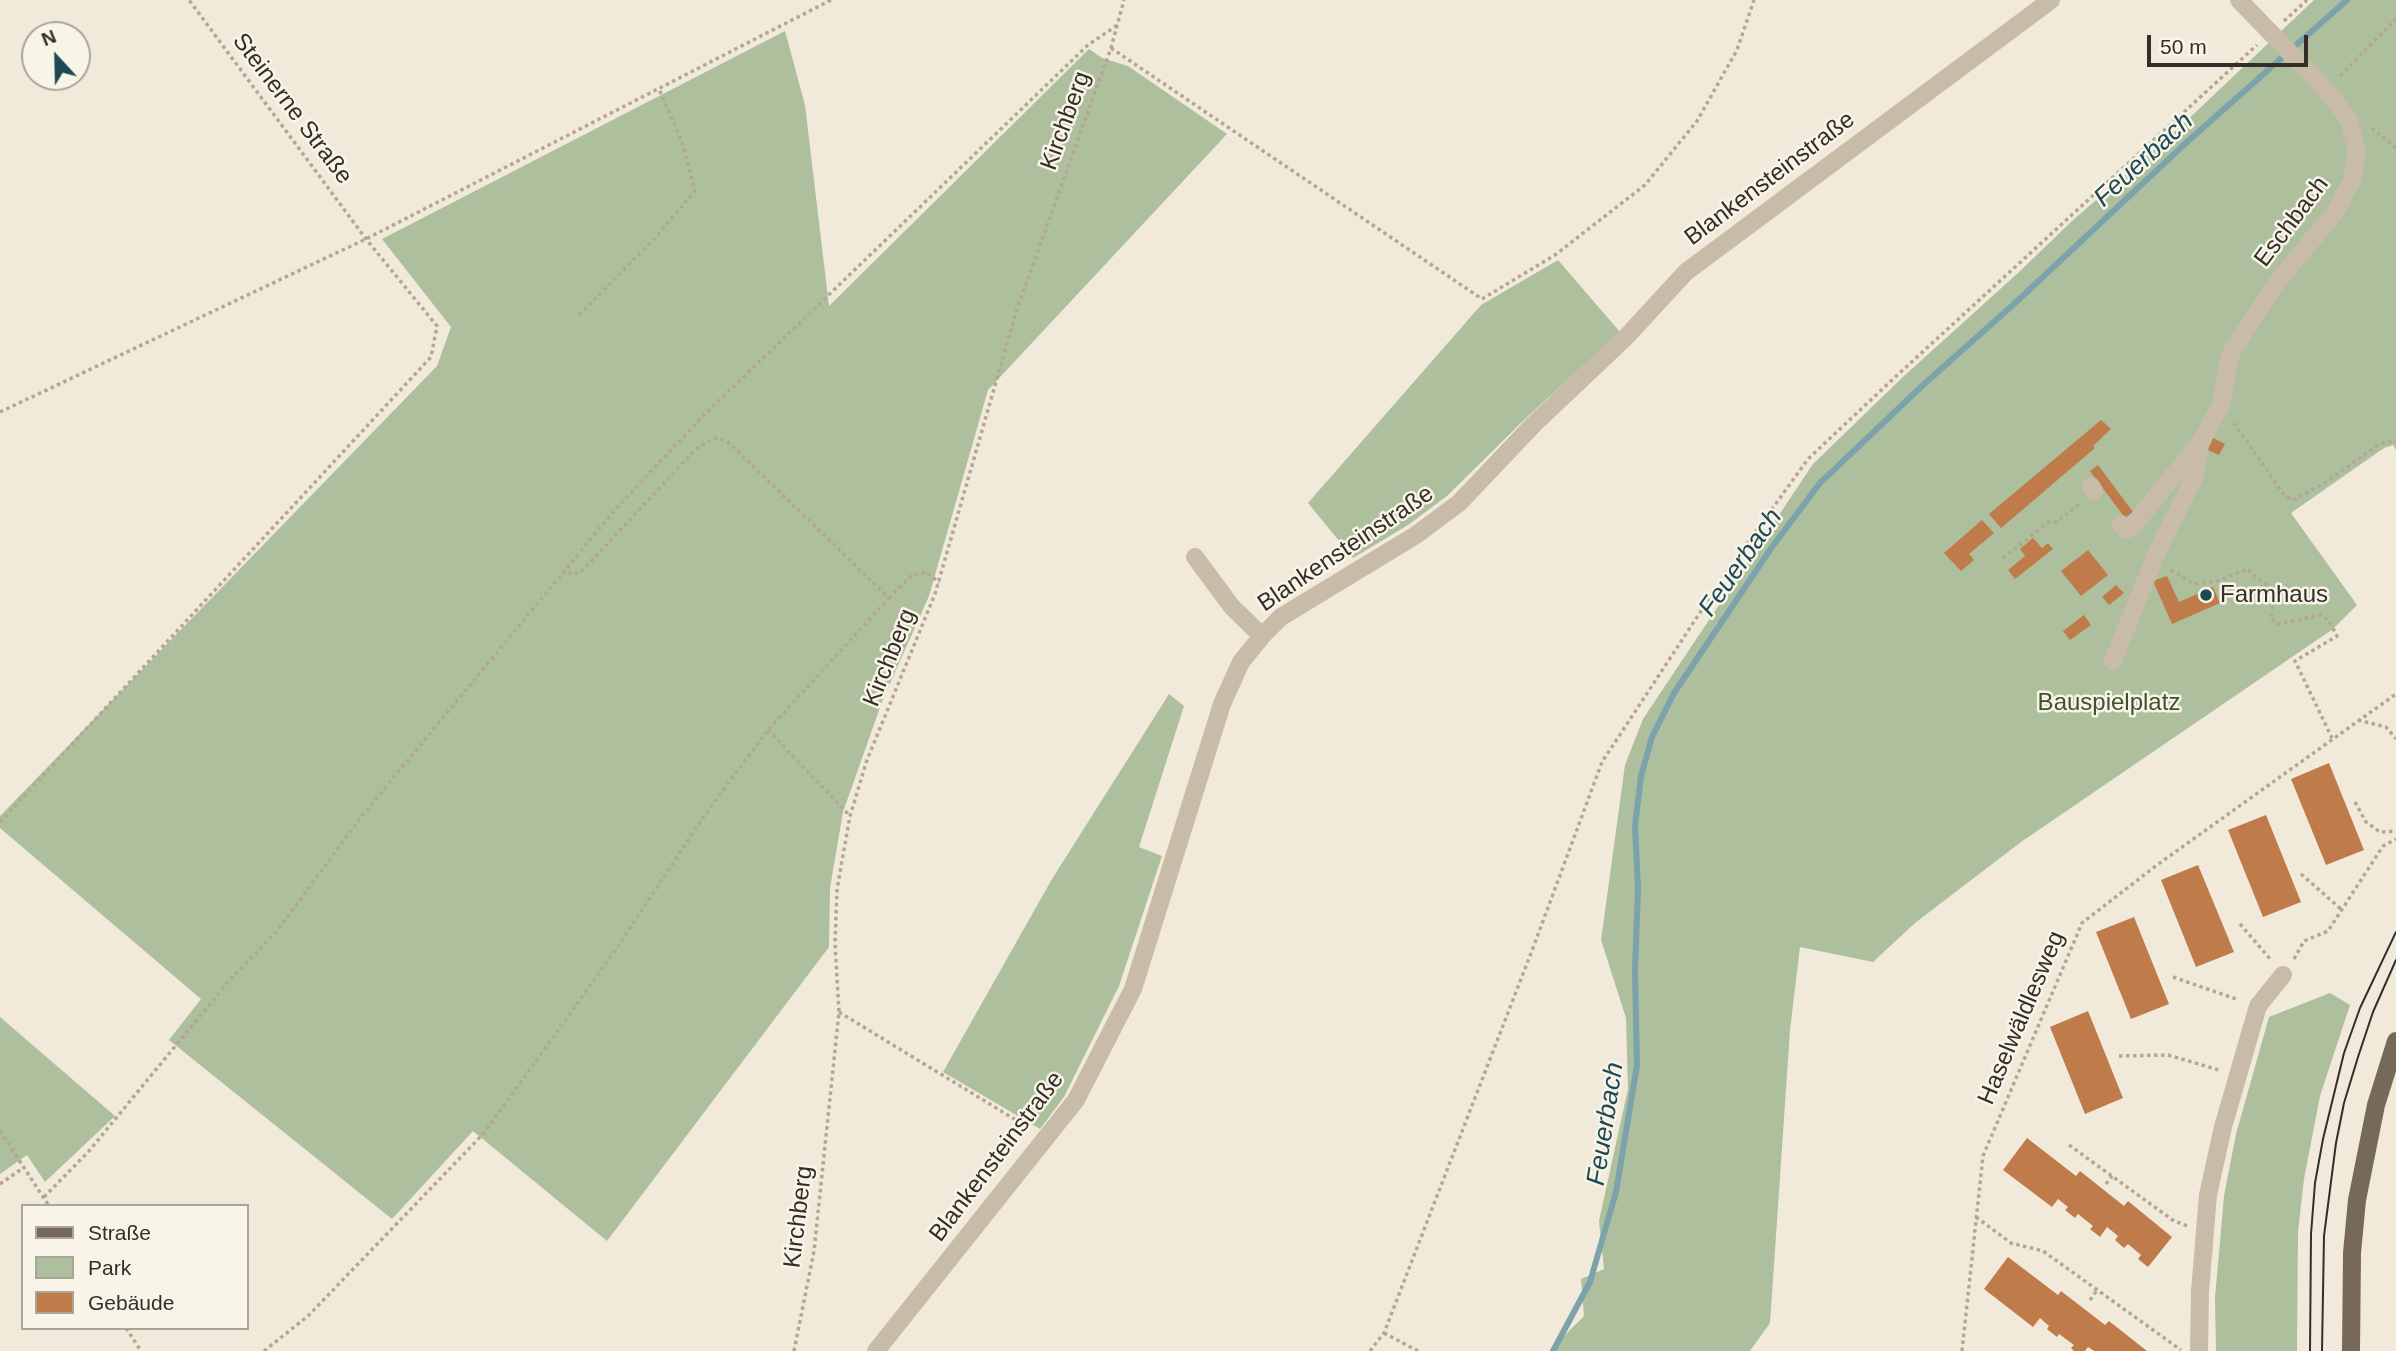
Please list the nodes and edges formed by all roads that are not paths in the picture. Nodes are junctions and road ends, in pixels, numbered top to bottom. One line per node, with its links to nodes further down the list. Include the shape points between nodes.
1 (2051, 0): 6 (street, Blankensteinstraße, via 1686,272 1459,503 1416,535 1281,617)
2 (2239, 0): 3 (street, Eschbach, via 2326,90 2349,120 2357,152 2352,181 2335,212 2274,286 2230,355 2219,408)
3 (2200, 443): 4 (street, via 2131,528 2126,530); 7 (street, via 2194,478 2157,552)
4 (2121, 524)
5 (1195, 556): 6 (street, via 1232,607)
6 (1262, 636): 10 (street, Blankensteinstraße, via 1241,662 1222,704 1133,989 1076,1100)
7 (2113, 661)
8 (2283, 975): 11 (street, via 2258,1006 2223,1127 2208,1195)
9 (2396, 1041): 12 (main road, via 2376,1105 2357,1200)
10 (876, 1351)
11 (2199, 1351)
12 (2351, 1351)

